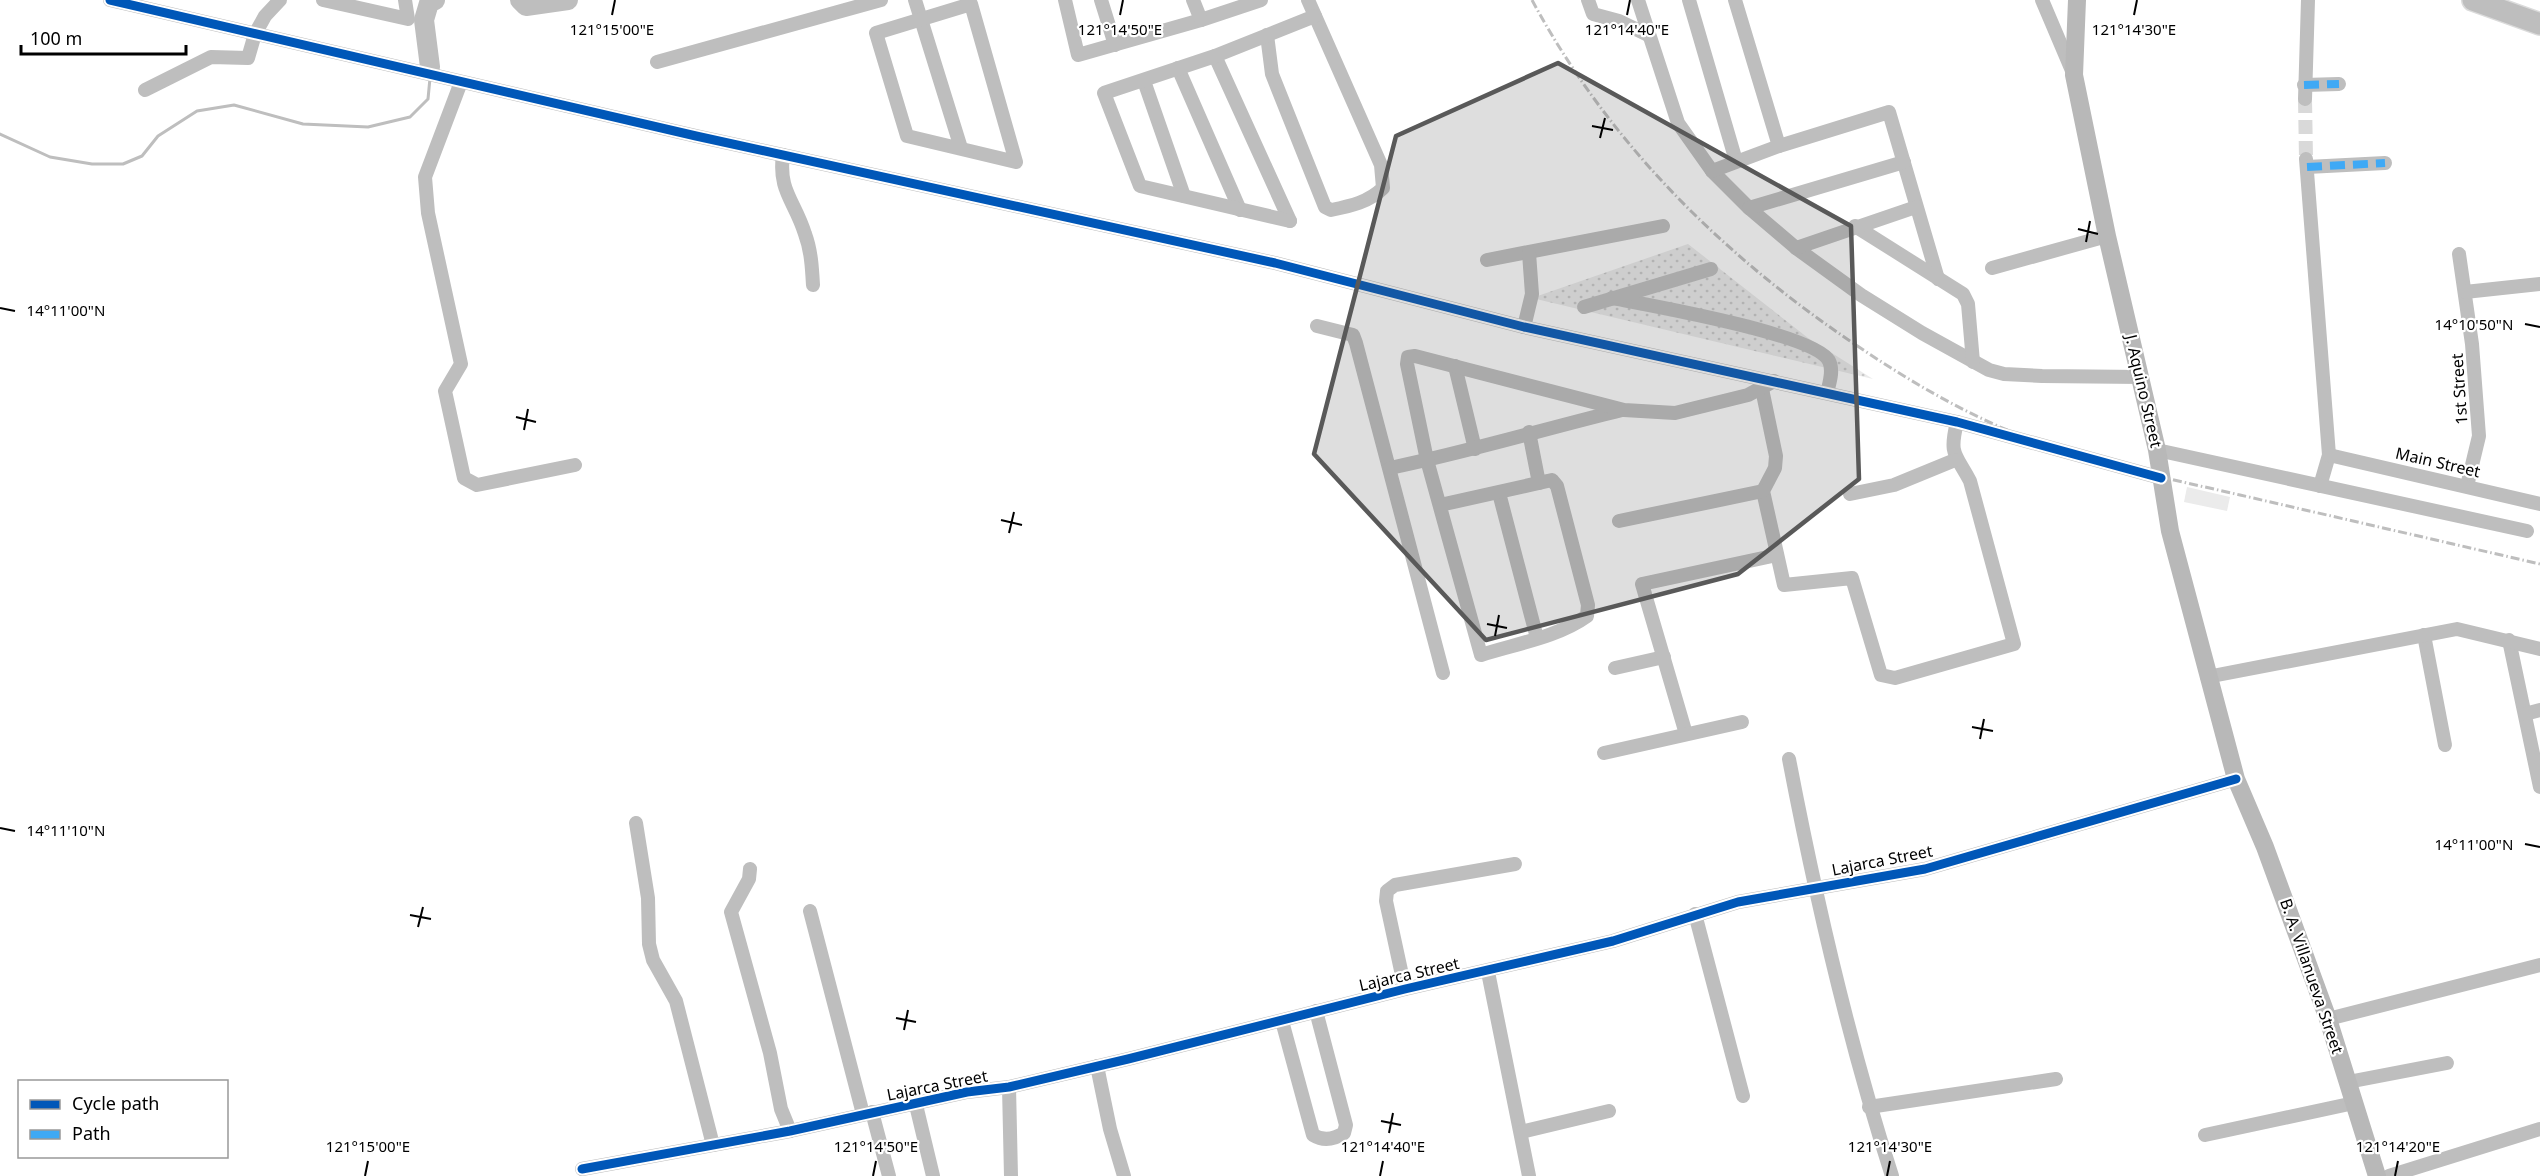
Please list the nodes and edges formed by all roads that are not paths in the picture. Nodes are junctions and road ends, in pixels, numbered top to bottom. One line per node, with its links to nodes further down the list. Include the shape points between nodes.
1 (110, 0): 24 (street)
2 (280, 0): 24 (street)
3 (323, 0): 4 (street, via 408,19)
4 (405, 0)
5 (881, 0): 29 (street)
6 (915, 0): 21 (street)
7 (1065, 0): 27 (street, via 1078,55)
8 (1101, 0): 27 (street)
9 (1193, 0): 22 (street)
10 (1262, 0): 22 (street)
11 (1308, 0): 20 (street)
12 (1588, 0): 26 (street, via 1593,15 1628,24)
13 (1638, 0): 26 (street)
14 (1689, 0): 39 (street)
15 (1735, 0): 36 (street)
16 (2042, 0): 31 (street)
17 (2077, 0): 31 (street, J. Aquino Street)
18 (2308, 0): 34 (street, via 2305,92)
19 (2473, 0): 23 (main road)
20 (1315, 16): 25 (street); 25 (street, via 1381,165 1383,188 1360,203 1331,210 1324,207 1272,74)
21 (920, 18): 37 (street); 37 (street, via 876,33 907,136); 37 (street, via 970,4 1016,162)
22 (1201, 20): 27 (street)
23 (2540, 24)
24 (255, 34): 32 (street); 35 (street, via 248,58 211,57)
25 (1268, 35): 28 (street)
26 (1648, 35): 42 (street, via 1678,123)
27 (1115, 45)
28 (1215, 56): 30 (street); 46 (street, via 1290,221)
29 (657, 62)
30 (1178, 68): 33 (street); 46 (street)
31 (2074, 75): 49 (street, J. Aquino Street)
32 (459, 81): 38 (street); 78 (street, via 425,177 428,213 461,364 445,391 464,478 477,485)
33 (1144, 81): 43 (street); 43 (street, via 1104,93 1140,186)
34 (2338, 84)
35 (145, 90)
36 (1779, 146): 39 (street); 40 (street, via 1889,112)
37 (961, 148)
38 (783, 154): 58 (street, via 781,179 805,232); 63 (street, via 1275,263)
39 (1737, 161): 42 (street)
40 (1904, 162): 44 (street); 45 (street)
41 (2385, 163): 75 (street, via 2307,163)
42 (1712, 171): 45 (street)
43 (1184, 196): 46 (street)
44 (1916, 207): 48 (street); 56 (street)
45 (1749, 208): 50 (street)
46 (1240, 210)
47 (1663, 226): 51 (street)
48 (1855, 226): 50 (street); 56 (street)
49 (2107, 236): 54 (street); 66 (street, J. Aquino Street)
50 (1796, 248): 64 (street, via 1861,295)
51 (1529, 253): 53 (street); 63 (street, via 1532,294)
52 (2459, 254): 59 (street, 1st Street)
53 (1487, 260)
54 (1992, 268)
55 (1711, 269): 60 (street)
56 (1938, 279): 64 (street, via 1963,294 1968,304)
57 (2540, 284): 59 (street)
58 (813, 285)
59 (2465, 292): 83 (street, 1st Street, via 2479,436)
60 (1612, 298): 61 (street); 69 (street, via 1788,337 1829,361)
61 (1584, 307)
62 (1317, 326): 79 (street, via 1353,335)
63 (1524, 327): 67 (street)
64 (1973, 362): 66 (street, via 2004,374)
65 (1455, 366): 70 (street); 73 (street); 76 (street, via 1408,357)
66 (2141, 377): 74 (street, J. Aquino Street)
67 (1774, 381): 68 (street); 69 (street)
68 (1761, 389): 70 (street, via 1748,396 1675,413); 84 (street, via 1776,456 1775,468)
69 (1827, 393): 71 (street)
70 (1624, 410): 72 (street)
71 (1958, 422): 77 (street, via 1952,443); 80 (street)
72 (1529, 432): 73 (street); 81 (street)
73 (1474, 449): 76 (street)
74 (2157, 450): 80 (street, J. Aquino Street); 82 (street)
75 (2329, 455): 82 (street); 83 (street, Main Street)
76 (1427, 460): 79 (street); 88 (street)
77 (1956, 460): 86 (street, via 1894,485); 91 (street, via 1970,481 2014,644 1895,678 1881,675 1852,578 1784,585)
78 (575, 465)
79 (1390, 468): 98 (street)
80 (2161, 478): 99 (street, J. Aquino Street, via 2170,531)
81 (1539, 483): 85 (street); 93 (street, via 1552,480 1557,486 1588,605 1587,616)
82 (2320, 486): 90 (street)
83 (2467, 486): 87 (street, Main Street)
84 (1762, 491): 89 (street); 91 (street)
85 (1499, 493): 88 (street); 93 (street)
86 (1850, 494)
87 (2540, 504)
88 (1440, 505): 93 (street, via 1481,655)
89 (1619, 521)
90 (2527, 531)
91 (1777, 555): 96 (street, via 1642,584)
92 (2424, 635): 94 (street, via 2457,629); 99 (street); 104 (street)
93 (1537, 638)
94 (2509, 640): 95 (street); 101 (street)
95 (2540, 649)
96 (1664, 657): 97 (street); 103 (street)
97 (1615, 668)
98 (1443, 673)
99 (2207, 677): 107 (street, J. Aquino Street)
100 (2540, 710): 101 (street)
101 (2525, 714): 108 (street)
102 (1742, 722): 103 (street)
103 (1686, 734): 105 (street)
104 (2445, 745)
105 (1604, 753)
106 (1789, 759): 112 (street)
107 (2236, 779): 112 (street, Lajarca Street, via 1925,869); 119 (street, B. A. Villanueva Street)
108 (2540, 787)
109 (636, 823): 136 (street, via 648,898 649,944 653,960 676,1001)
110 (1515, 864): 117 (street, via 1395,885 1387,891)
111 (750, 868): 133 (street, via 749,879 731,912)
112 (1814, 888): 114 (street, Lajarca Street); 129 (street)
113 (810, 911): 131 (street)
114 (1695, 914): 116 (street, Lajarca Street, via 1613,941); 126 (street)
115 (2540, 964): 119 (street)
116 (1488, 972): 117 (street, Lajarca Street); 134 (street)
117 (1405, 989): 118 (street, Lajarca Street)
118 (1316, 1011): 120 (street, Lajarca Street); 120 (street, via 1346,1125 1344,1133 1336,1138 1320,1140 1313,1135)
119 (2328, 1019): 124 (street, B. A. Villanueva Street)
120 (1282, 1021): 122 (street, Lajarca Street)
121 (2446, 1063): 124 (street)
122 (1097, 1066): 125 (street, Lajarca Street); 141 (street)
123 (2056, 1078): 129 (street)
124 (2348, 1082): 127 (street, B. A. Villanueva Street)
125 (1009, 1087): 128 (street, Lajarca Street, via 967,1092); 140 (street)
126 (1743, 1096)
127 (2354, 1103): 135 (street); 144 (street, B. A. Villanueva Street)
128 (916, 1105): 131 (street, Lajarca Street); 139 (street)
129 (1869, 1107): 143 (street)
130 (1609, 1112): 134 (street)
131 (868, 1113): 133 (street, Lajarca Street); 138 (street)
132 (2540, 1129): 145 (street)
133 (790, 1131): 136 (street, Lajarca Street)
134 (1521, 1132): 142 (street)
135 (2205, 1135)
136 (712, 1145): 137 (street, Lajarca Street)
137 (582, 1169)
138 (889, 1176)
139 (933, 1176)
140 (1011, 1176)
141 (1124, 1176)
142 (1529, 1176)
143 (1892, 1176)
144 (2377, 1176)
145 (2389, 1176)

